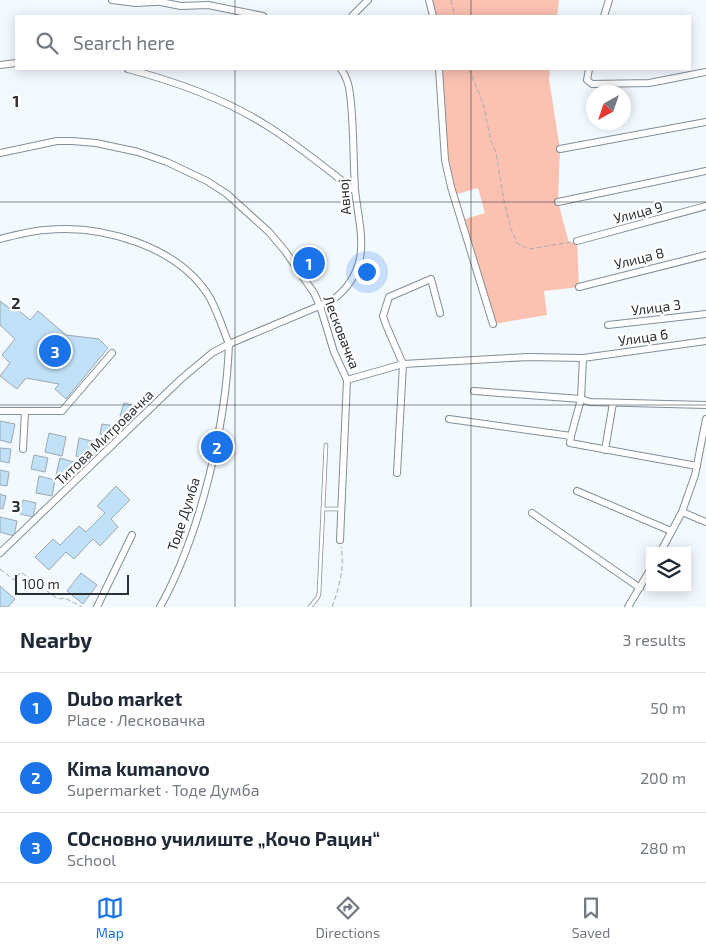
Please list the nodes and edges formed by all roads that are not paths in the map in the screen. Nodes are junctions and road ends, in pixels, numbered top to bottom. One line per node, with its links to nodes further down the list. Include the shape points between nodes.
1 (112, 0): 7 (street)
2 (150, 0): 7 (street)
3 (202, 0): 8 (street)
4 (368, 0): 10 (street)
5 (429, 0): 11 (street)
6 (609, 0): 12 (street)
7 (159, 1): 8 (street, via 181,6)
8 (208, 5): 9 (street)
9 (258, 15)
10 (353, 15)
11 (433, 15)
12 (604, 15)
13 (15, 63): 14 (street)
14 (0, 65)
15 (132, 70): 24 (street, via 191,87 239,110 287,138)
16 (342, 70): 24 (street, Авној, via 350,94)
17 (439, 70): 34 (street, via 445,160)
18 (589, 70): 19 (street, via 587,80 592,84 649,83)
19 (706, 72)
20 (706, 122): 21 (street)
21 (560, 150)
22 (0, 153): 31 (street, Лесковачка, via 56,141 96,142 138,152 188,171 227,194 269,232 296,266)
23 (706, 171): 25 (street)
24 (355, 191): 31 (street, Авној, via 360,230 356,272 342,294)
25 (558, 202)
26 (706, 206): 28 (street, Улица 9)
27 (0, 239): 37 (street, via 45,230 70,229 139,242 192,275 210,298)
28 (577, 241)
29 (706, 255): 30 (street, Улица 8)
30 (578, 287)
31 (320, 306): 37 (street); 41 (street, Лесковачка, via 334,352)
32 (440, 312): 40 (street, via 431,278 389,297 384,316 386,326)
33 (706, 314): 35 (street, Улица 3)
34 (493, 324)
35 (608, 325)
36 (706, 341): 39 (street, Улица 6)
37 (229, 344): 66 (street, Титова Митровачка, via 212,353 181,380); 70 (street, Тоде Думба, via 226,388 206,485 180,565)
38 (112, 353): 47 (street, via 62,411)
39 (583, 358): 40 (street, Улица 6, via 528,357); 43 (street)
40 (403, 364): 41 (street, Улица 6); 55 (street)
41 (347, 380): 58 (street, Лесковачка)
42 (474, 391): 43 (street)
43 (581, 399): 44 (street); 50 (street)
44 (613, 403): 45 (street); 53 (street)
45 (706, 405)
46 (0, 411): 47 (street)
47 (25, 412): 52 (street)
48 (449, 419): 50 (street)
49 (706, 419): 54 (street)
50 (571, 436): 53 (street, via 570,443)
51 (326, 445): 57 (lane)
52 (23, 449)
53 (605, 450): 54 (street)
54 (697, 466): 59 (street)
55 (397, 473)
56 (577, 491): 62 (street)
57 (323, 509): 58 (lane); 71 (lane, via 319,593)
58 (342, 509): 64 (street, Лесковачка)
59 (682, 512): 61 (street); 62 (street)
60 (532, 513): 68 (street)
61 (706, 522)
62 (671, 532): 65 (street)
63 (132, 535): 69 (street)
64 (340, 540)
65 (662, 547)
66 (0, 554)
67 (646, 577): 68 (street)
68 (640, 588): 72 (street)
69 (97, 607)
70 (160, 607)
71 (310, 607)
72 (628, 607)

